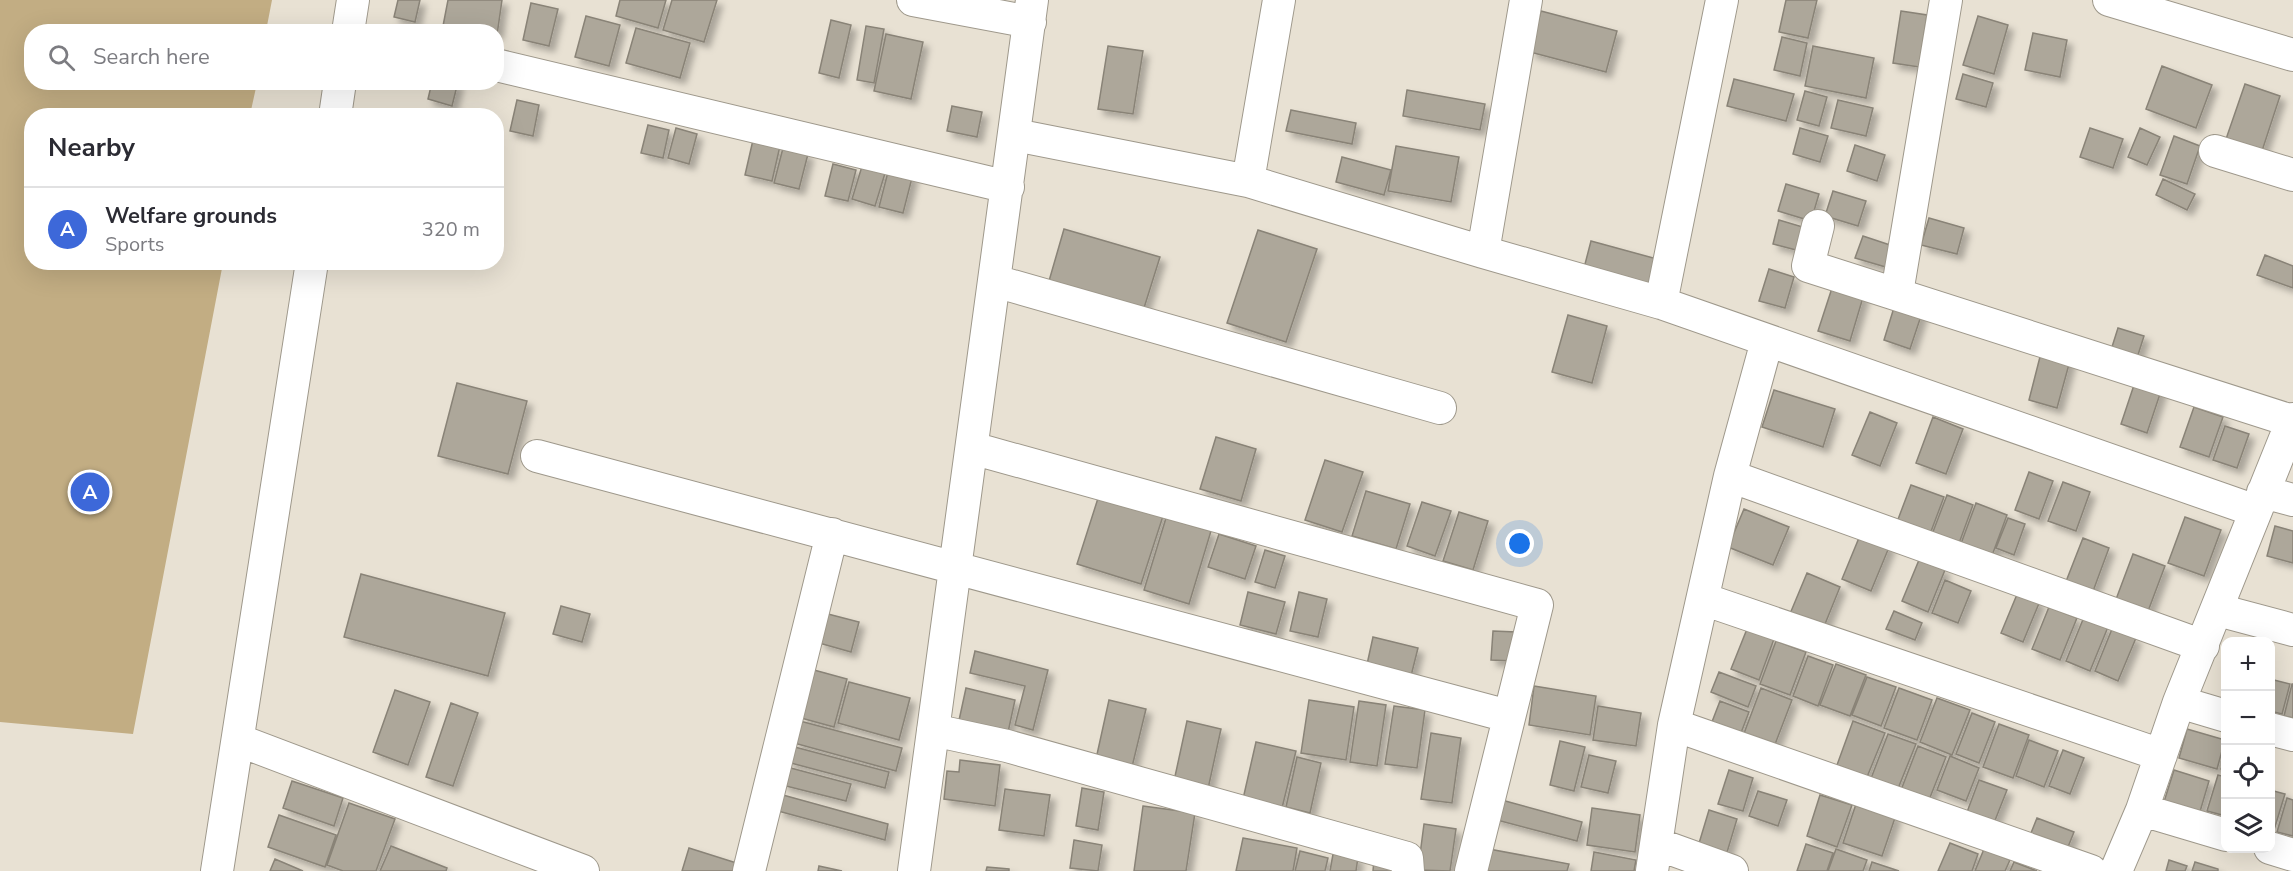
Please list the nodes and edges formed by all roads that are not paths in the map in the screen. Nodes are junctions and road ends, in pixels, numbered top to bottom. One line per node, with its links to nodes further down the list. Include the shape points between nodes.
1 (913, 0): 8 (street)
2 (1279, 0): 16 (street)
3 (1526, 0): 19 (street)
4 (1722, 0): 23 (street)
5 (1946, 0): 22 (street)
6 (2109, 0): 7 (street)
7 (2177, 10): 9 (street)
8 (1031, 11): 13 (street)
9 (2293, 55)
10 (504, 67): 17 (street)
11 (339, 90): 12 (street)
12 (336, 108)
13 (1015, 135): 16 (street); 17 (street)
14 (2215, 151): 15 (street)
15 (2293, 175)
16 (1248, 181): 19 (street)
17 (1008, 187): 21 (street)
18 (1818, 226): 22 (street, via 1808,266)
19 (1483, 252): 23 (street)
20 (311, 270): 45 (street)
21 (995, 281): 25 (street); 27 (street)
22 (1897, 293): 26 (street)
23 (1661, 303): 24 (street)
24 (1767, 341): 29 (street); 31 (street)
25 (1440, 408)
26 (2293, 420): 31 (street)
27 (972, 448): 33 (street); 40 (street, via 1537,605)
28 (537, 456): 32 (street)
29 (1730, 476): 34 (street); 37 (street)
30 (2293, 500): 31 (street)
31 (2260, 501): 35 (street)
32 (832, 534): 33 (street); 54 (street)
33 (955, 567): 40 (street); 42 (street)
34 (1703, 599): 41 (street); 46 (street)
35 (2217, 610): 36 (street); 37 (street)
36 (2293, 630)
37 (2203, 646): 38 (street)
38 (2179, 702): 39 (street); 46 (street)
39 (2221, 715)
40 (1508, 716): 57 (street)
41 (1674, 725): 51 (street); 59 (street)
42 (933, 730): 55 (street); 56 (street, via 1008,746 1407,858)
43 (2275, 730): 44 (street)
44 (2293, 735)
45 (238, 741): 52 (street); 53 (street)
46 (2161, 755): 47 (street)
47 (2142, 810): 48 (street); 60 (street)
48 (2221, 834)
49 (2275, 849): 50 (street)
50 (2293, 855)
51 (1654, 858): 58 (street)
52 (217, 871)
53 (583, 871)
54 (749, 871)
55 (914, 871)
56 (1408, 871)
57 (1471, 871)
58 (1732, 871)
59 (2091, 871)
60 (2116, 871)

